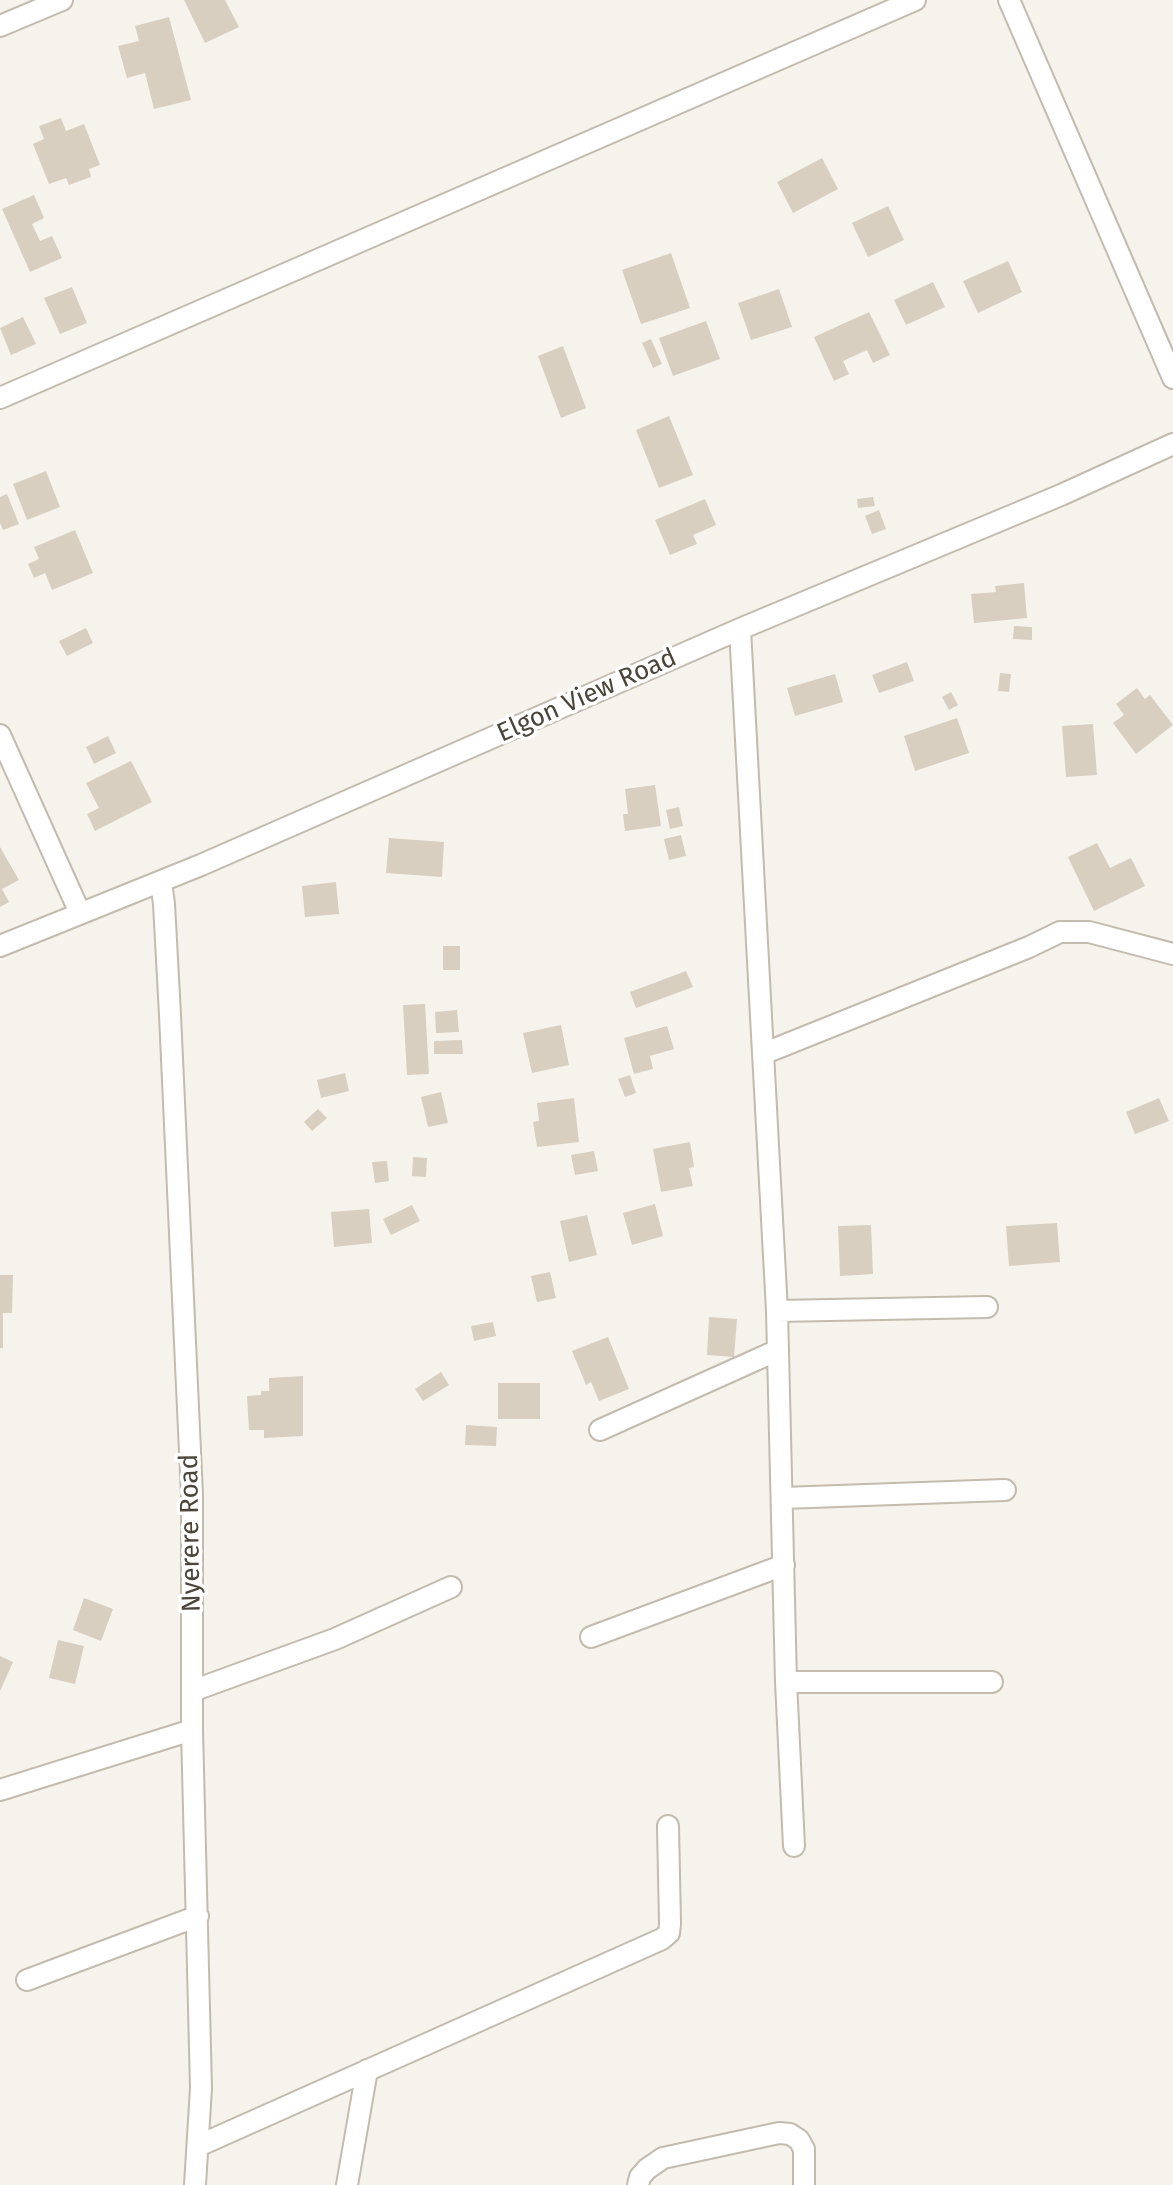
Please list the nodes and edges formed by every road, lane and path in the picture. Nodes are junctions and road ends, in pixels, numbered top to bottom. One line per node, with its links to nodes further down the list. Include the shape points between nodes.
1 (62, 0): 4 (street)
2 (915, 0): 6 (street)
3 (1009, 0): 5 (street)
4 (0, 26)
5 (1173, 378)
6 (0, 398)
7 (1173, 444): 8 (street, Elgon View Road)
8 (740, 629): 10 (street, Elgon View Road); 14 (street)
9 (0, 735): 11 (street)
10 (161, 882): 11 (street, Elgon View Road); 26 (street, Nyerere Road, via 192,1495)
11 (80, 913): 12 (street, Elgon View Road)
12 (0, 946)
13 (1173, 954): 14 (street, via 1089,932 1060,932)
14 (765, 1053): 16 (street)
15 (987, 1307): 16 (street)
16 (777, 1311): 17 (street)
17 (778, 1350): 18 (street); 20 (street)
18 (600, 1430)
19 (1005, 1490): 20 (street)
20 (783, 1498): 21 (street)
21 (784, 1565): 23 (street); 24 (street)
22 (451, 1587): 26 (street, via 335,1639)
23 (591, 1637)
24 (786, 1682): 25 (street); 30 (street)
25 (992, 1682)
26 (192, 1691): 27 (street, Nyerere Road)
27 (192, 1730): 28 (street); 31 (street, Nyerere Road)
28 (0, 1790)
29 (668, 1826): 33 (street, via 670,1924 662,1939)
30 (794, 1846)
31 (198, 1916): 32 (street); 34 (street, Nyerere Road)
32 (27, 1980)
33 (367, 2070): 34 (street); 36 (street)
34 (198, 2146): 35 (street, Nyerere Road)
35 (195, 2185)
36 (347, 2185)
37 (638, 2185): 38 (street, via 653,2162 663,2158 779,2133 790,2134 804,2149)
38 (804, 2185)

